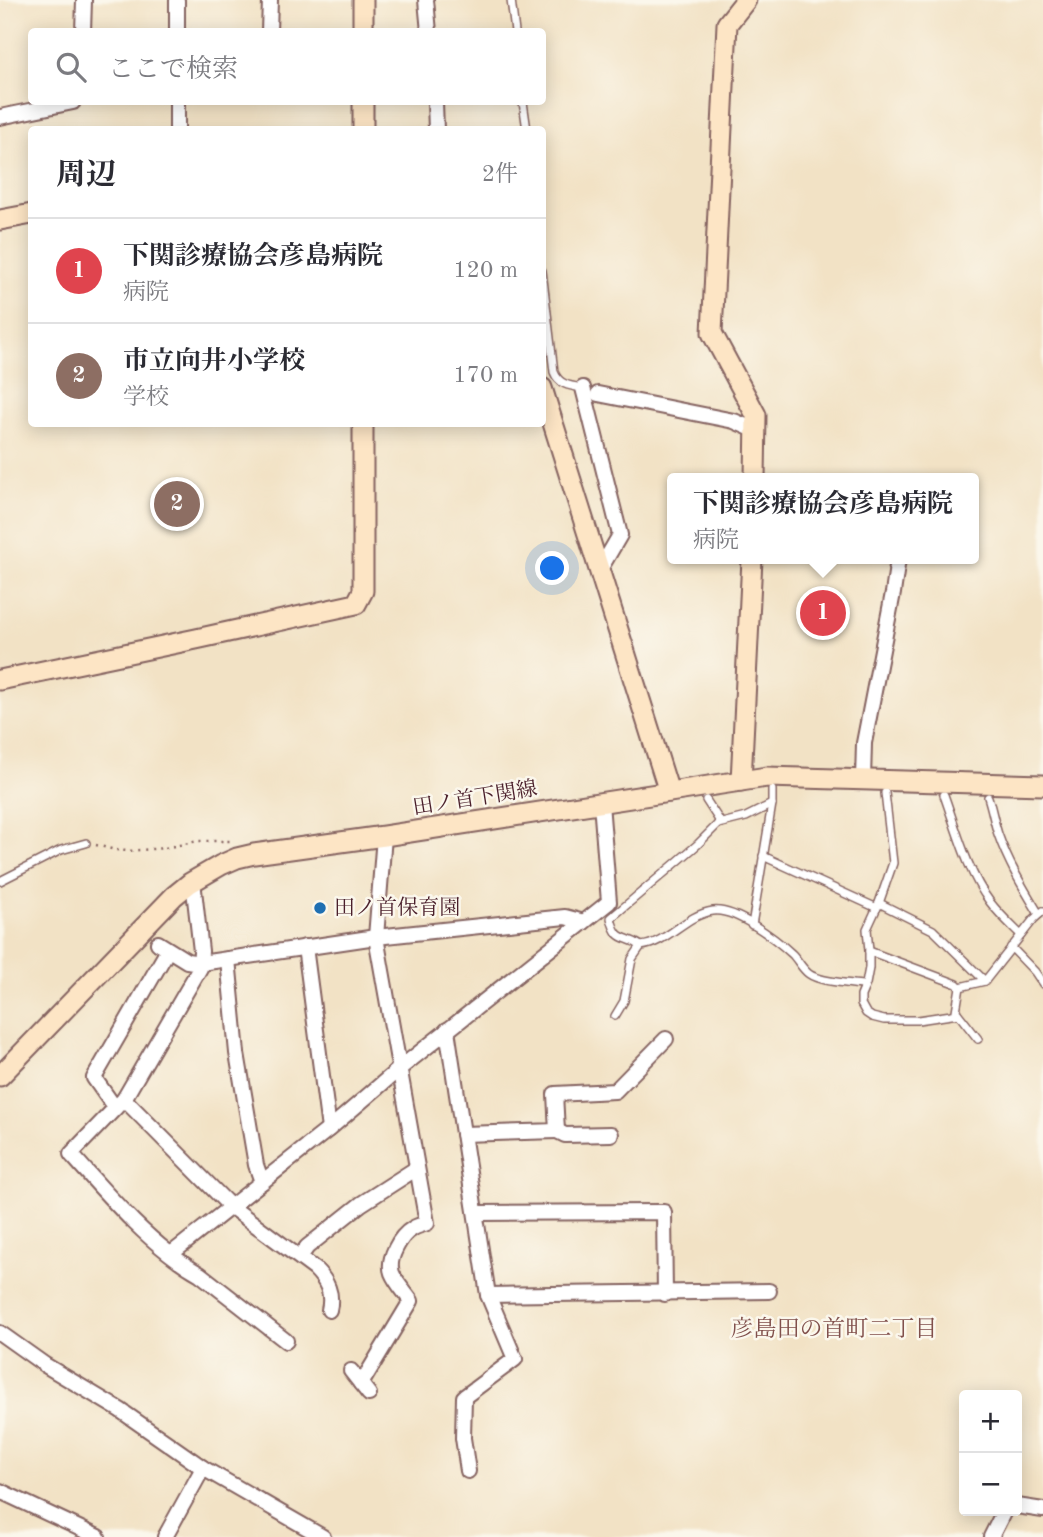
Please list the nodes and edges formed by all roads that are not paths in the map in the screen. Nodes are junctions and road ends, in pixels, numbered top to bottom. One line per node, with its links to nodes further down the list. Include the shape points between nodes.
1 (84, 0): 8 (street)
2 (177, 0): 9 (street)
3 (270, 0): 10 (street)
4 (363, 0): 11 (street)
5 (426, 0): 12 (street)
6 (511, 0): 13 (lane)
7 (746, 0): 31 (street, via 727,24 712,333 756,415)
8 (83, 28)
9 (177, 28)
10 (269, 28)
11 (363, 28)
12 (429, 28)
13 (514, 28)
14 (58, 105): 19 (street)
15 (177, 105): 20 (street)
16 (363, 105): 21 (street)
17 (435, 105): 22 (street)
18 (523, 105): 23 (lane)
19 (0, 117)
20 (177, 126)
21 (363, 126)
22 (436, 126)
23 (526, 126)
24 (28, 215): 25 (street)
25 (0, 220)
26 (546, 305): 27 (lane, via 556,377)
27 (583, 388): 35 (street, via 620,535)
28 (598, 394): 31 (street, via 734,421)
29 (546, 401): 35 (street)
30 (363, 427): 36 (street, via 363,591 356,604)
31 (757, 431): 32 (street)
32 (755, 473)
33 (752, 564): 38 (street)
34 (897, 564): 37 (street, via 864,743)
35 (600, 571): 41 (street)
36 (0, 680)
37 (863, 780): 38 (street, 田ノ首下関線, via 767,777); 39 (street, 田ノ首下関線)
38 (741, 782): 41 (street, 田ノ首下関線)
39 (1043, 785)
40 (772, 790): 47 (lane)
41 (669, 792): 46 (street, 田ノ首下関線)
42 (885, 793): 54 (lane, via 893,863)
43 (944, 795): 58 (lane, via 982,889)
44 (988, 797): 55 (lane, via 1020,882)
45 (706, 800): 48 (lane)
46 (601, 803): 49 (street, 田ノ首下関線); 56 (street, via 609,902)
47 (772, 804): 48 (lane); 51 (lane)
48 (718, 824): 60 (lane, via 611,918 618,935)
49 (384, 836): 53 (street, 田ノ首下関線, via 247,855); 59 (street)
50 (86, 843): 52 (lane, via 61,850)
51 (763, 856): 54 (lane); 57 (lane)
52 (0, 881)
53 (193, 881): 65 (street); 76 (street, 田ノ首下関線)
54 (878, 905): 63 (lane, via 867,929); 66 (lane, via 933,929)
55 (1041, 912): 58 (lane)
56 (584, 922): 59 (street, via 565,917); 72 (street)
57 (752, 925): 60 (lane, via 714,911); 69 (lane, via 781,944 810,975)
58 (1021, 935): 62 (lane)
59 (376, 937): 61 (street); 75 (street)
60 (641, 946): 71 (lane, via 632,959 624,1001)
61 (305, 947): 64 (street); 78 (street)
62 (1012, 947): 66 (lane); 67 (lane)
63 (869, 951): 68 (lane); 69 (lane)
64 (228, 959): 65 (street); 83 (street, via 237,1054)
65 (201, 963): 77 (street); 77 (street, via 187,961 163,947 94,1078)
66 (985, 981): 68 (lane)
67 (1043, 984)
68 (960, 987): 70 (lane)
69 (864, 988): 70 (lane, via 861,1004 872,1017 918,1020)
70 (958, 1014): 74 (lane)
71 (615, 1016)
72 (447, 1030): 75 (street); 80 (street)
73 (666, 1039): 79 (street, via 615,1091 555,1094)
74 (978, 1040)
75 (399, 1069): 78 (street); 82 (street)
76 (0, 1076)
77 (120, 1104): 84 (street); 86 (street, via 71,1154)
78 (329, 1129): 83 (street)
79 (557, 1131): 80 (street); 81 (street, via 565,1135)
80 (463, 1134): 85 (street)
81 (611, 1134)
82 (417, 1168): 87 (street, via 361,1205); 94 (street, via 427,1223 408,1232 390,1264 411,1301 365,1389)
83 (262, 1182): 84 (street)
84 (230, 1206): 86 (street); 87 (street)
85 (476, 1213): 89 (street, via 664,1212); 90 (street)
86 (171, 1254): 93 (street)
87 (300, 1257): 91 (street, via 325,1280 331,1295)
88 (769, 1291): 89 (street)
89 (665, 1294): 90 (street)
90 (488, 1295): 96 (street, via 515,1359 464,1397)
91 (329, 1310)
92 (0, 1333): 95 (street)
93 (286, 1341)
94 (351, 1371)
95 (203, 1468): 102 (street); 103 (street)
96 (468, 1471)
97 (0, 1491): 101 (street)
98 (1022, 1507): 99 (street)
99 (1043, 1510)
100 (1002, 1516): 104 (street)
101 (99, 1537)
102 (165, 1537)
103 (323, 1537)
104 (991, 1537)

